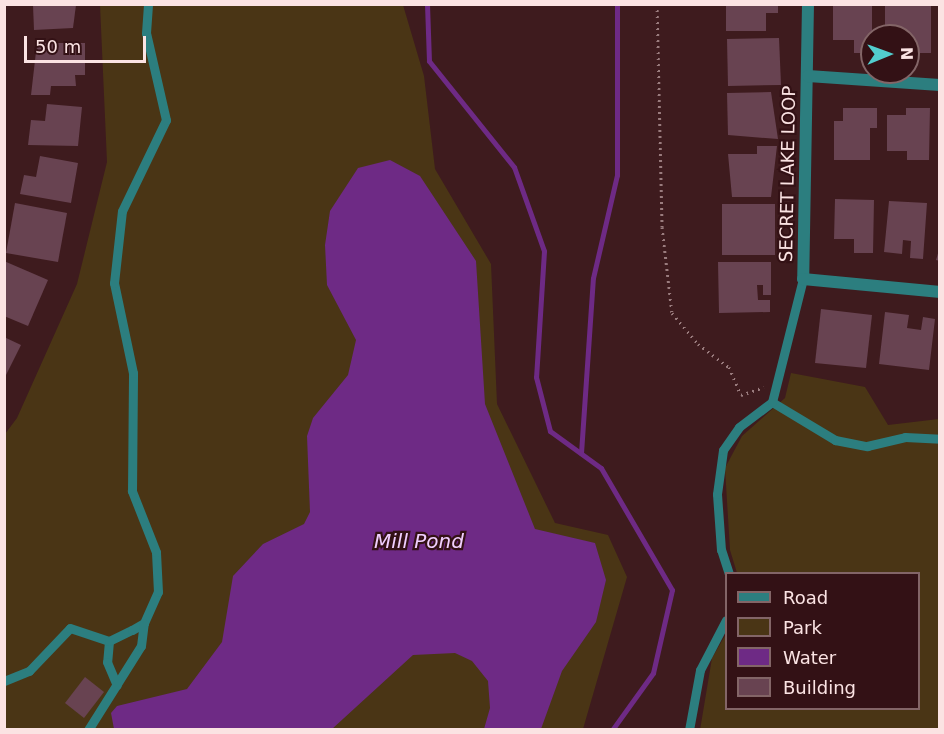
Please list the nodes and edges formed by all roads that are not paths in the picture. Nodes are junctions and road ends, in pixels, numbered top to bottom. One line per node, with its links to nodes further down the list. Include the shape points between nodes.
1 (148, 4): 11 (lane, via 146,33 166,120 122,210 114,283 133,373 132,491 160,575)
2 (808, 4): 3 (street, SECRET LAKE LOOP)
3 (808, 76): 4 (street); 5 (street, SECRET LAKE LOOP)
4 (939, 85)
5 (803, 279): 6 (street, SECRET LAKE LOOP); 7 (lane)
6 (939, 292)
7 (772, 402): 8 (lane, via 835,440 867,446 905,437); 9 (lane, via 739,427 723,450 717,494 721,550)
8 (939, 439)
9 (729, 572)
10 (725, 622): 16 (lane, via 700,670)
11 (144, 623): 12 (lane); 14 (lane, via 141,646)
12 (108, 641): 13 (lane, via 70,628 29,670); 14 (lane, via 107,662)
13 (4, 681)
14 (117, 685): 15 (lane)
15 (88, 729)
16 (689, 729)

